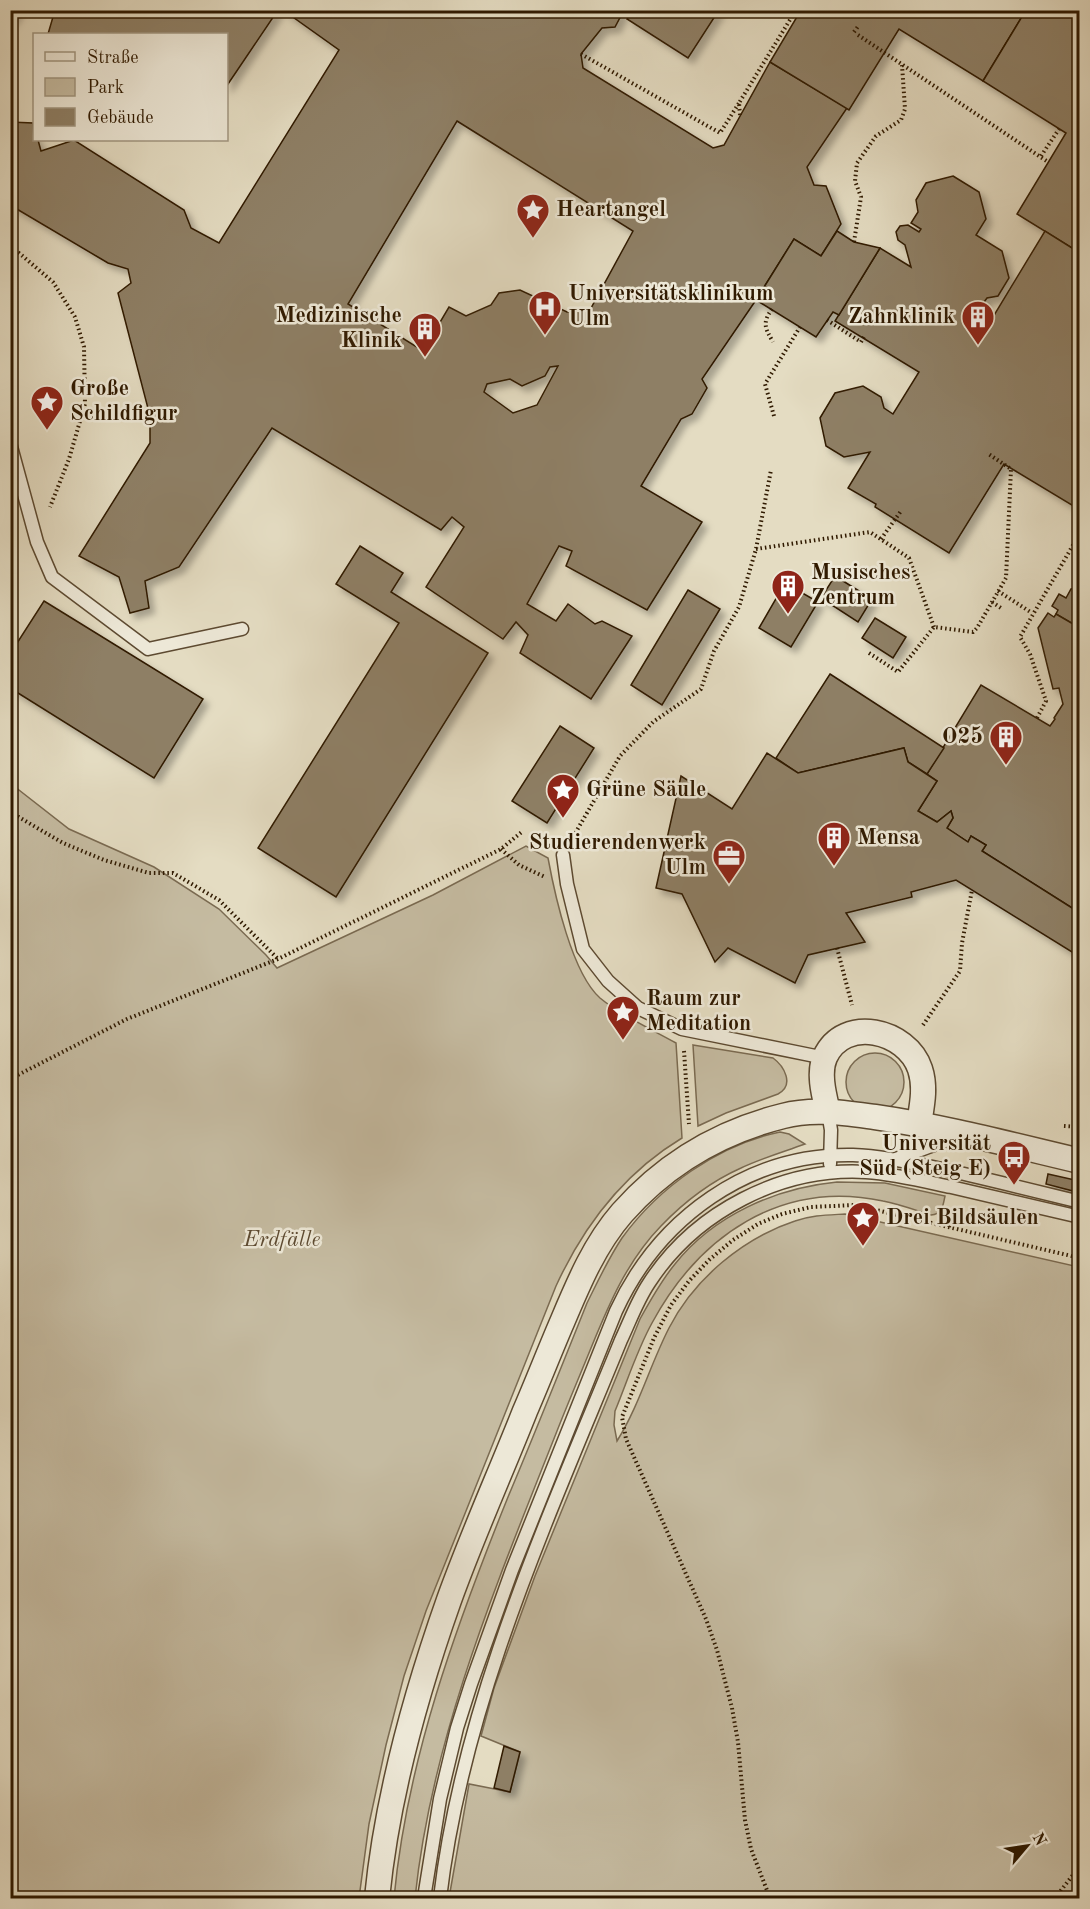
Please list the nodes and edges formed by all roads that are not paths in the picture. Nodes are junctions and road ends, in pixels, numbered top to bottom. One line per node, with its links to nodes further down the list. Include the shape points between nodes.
1 (10, 443): 2 (lane, via 37,542 52,577 148,650)
2 (242, 628)
3 (563, 855): 4 (lane, via 583,949 608,981 638,1008 682,1029)
4 (825, 1058): 5 (street, via 822,1082); 6 (street, via 836,1042 851,1034 879,1033 895,1038 909,1049 920,1069 924,1092)
5 (828, 1112): 6 (street); 9 (lane); 16 (street, via 786,1115 757,1123 691,1153 640,1194 604,1237 576,1288 450,1598 407,1734 390,1806)
6 (919, 1124): 7 (street); 8 (lane)
7 (965, 1134): 8 (lane); 11 (street)
8 (914, 1153): 10 (lane)
9 (830, 1156): 10 (lane); 13 (lane); 17 (lane, via 773,1167 714,1196 659,1242 629,1285 520,1548 471,1684 434,1827)
10 (896, 1160): 12 (lane); 14 (lane)
11 (1080, 1161)
12 (864, 1172): 13 (lane); 15 (lane, via 912,1178)
13 (830, 1173): 18 (lane, via 778,1184 722,1210 673,1252 639,1301 526,1574 489,1679 462,1773)
14 (1080, 1202)
15 (1080, 1217)
16 (377, 1899)
17 (424, 1899)
18 (440, 1899)

